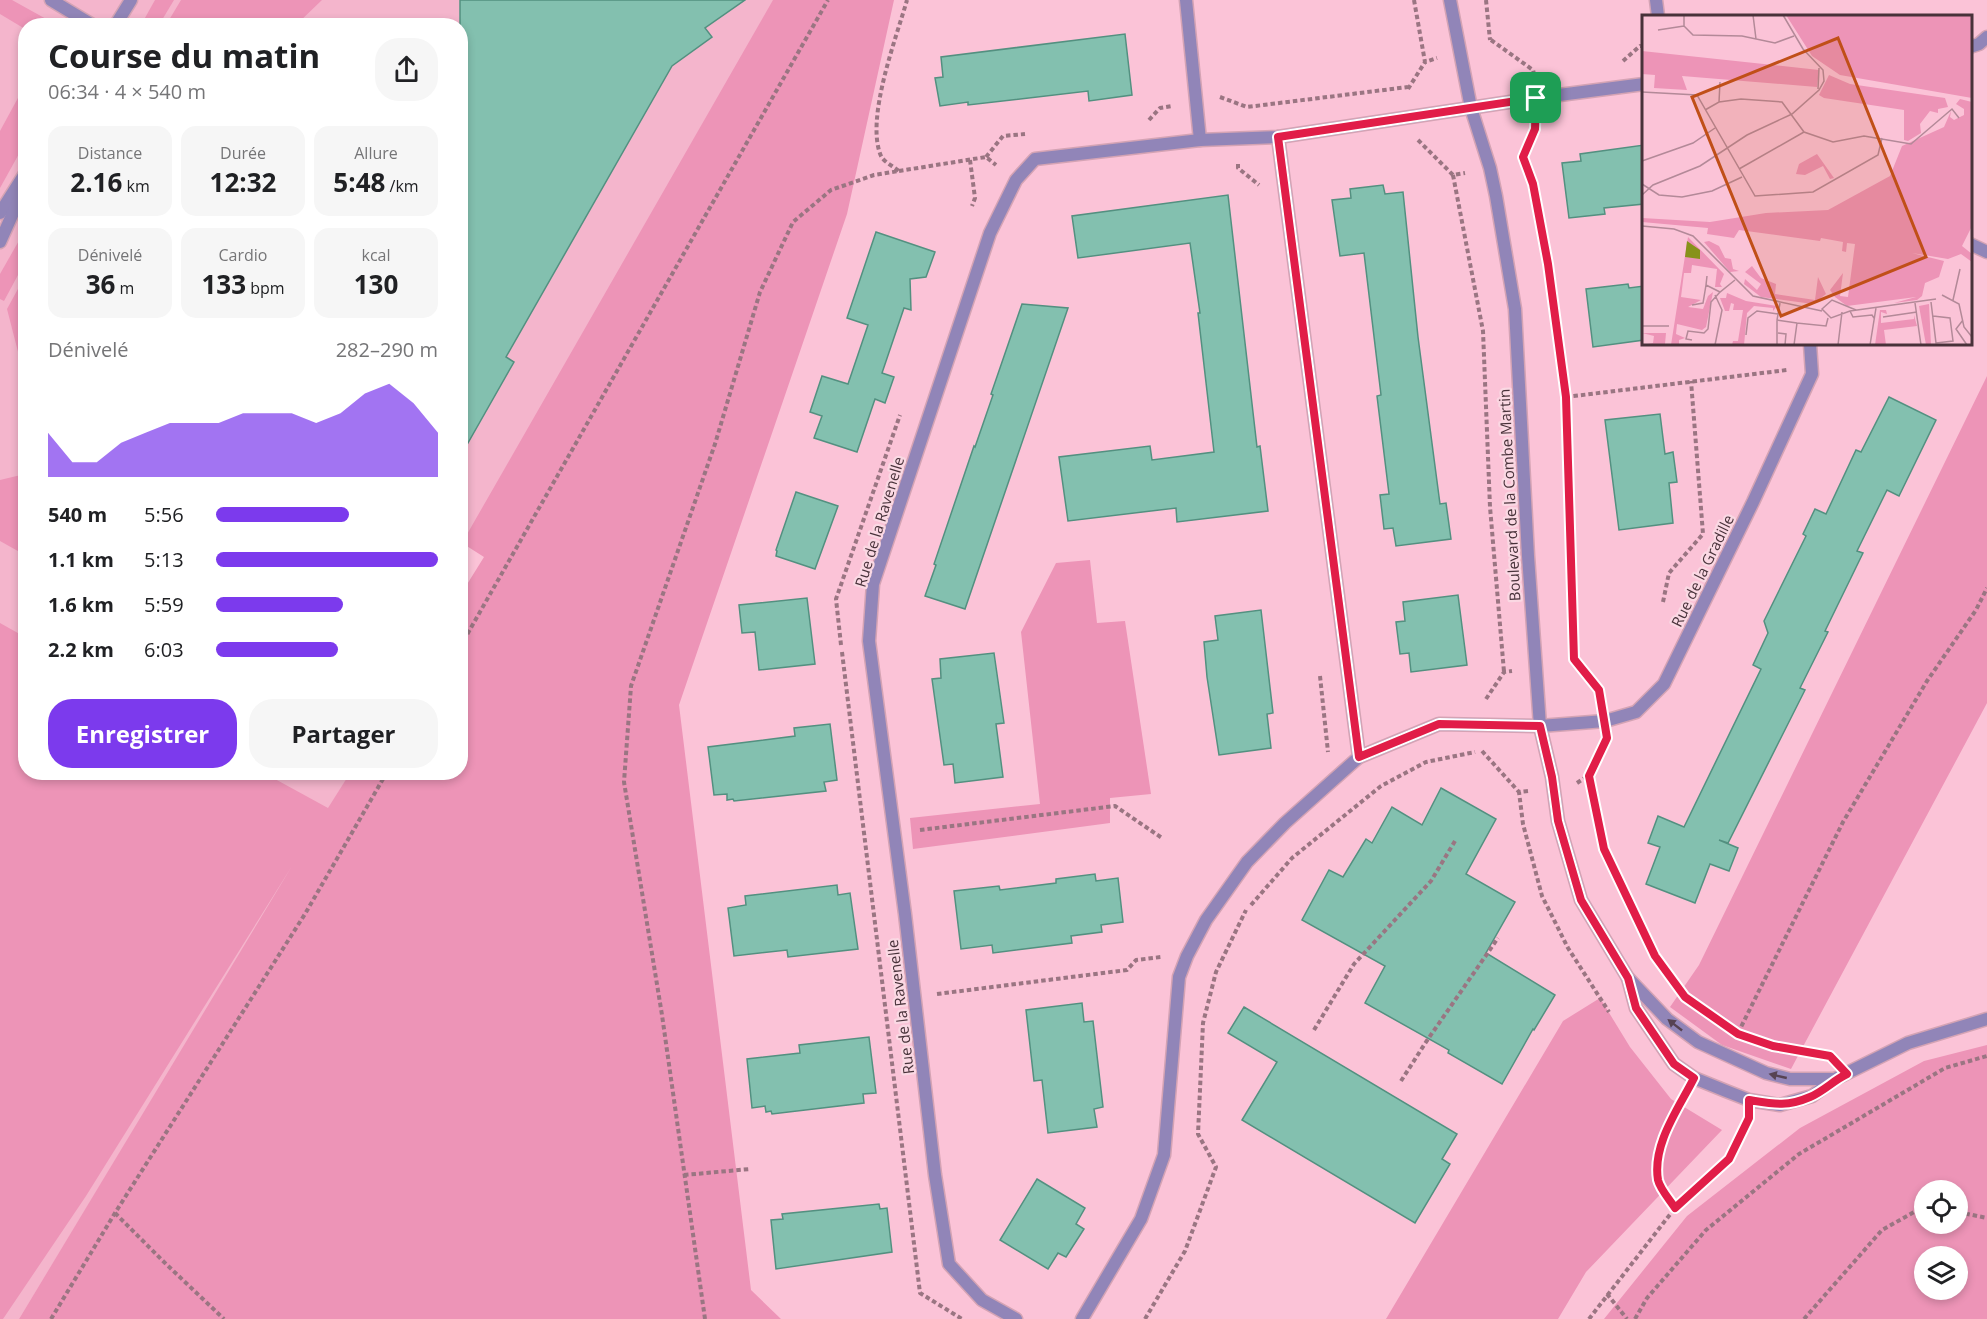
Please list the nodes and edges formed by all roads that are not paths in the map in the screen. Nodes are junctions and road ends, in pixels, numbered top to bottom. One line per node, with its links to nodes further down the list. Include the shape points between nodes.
1 (51, 0): 7 (street)
2 (131, 0): 8 (street)
3 (1186, 0): 14 (street)
4 (1450, 0): 12 (street, Boulevard de la Combe Martin)
5 (1656, 0): 6 (street)
6 (1659, 15)
7 (81, 18)
8 (121, 18)
9 (1987, 37): 10 (street)
10 (1972, 47)
11 (1642, 84): 12 (street, Rue de la Ravenelle)
12 (1471, 108): 13 (street, Rue de la Ravenelle); 22 (street, Boulevard de la Combe Martin, via 1490,168 1515,309)
13 (1278, 137): 14 (street, Rue de la Ravenelle); 23 (street)
14 (1200, 140): 27 (street, Rue de la Ravenelle, via 1035,159 1016,180 990,233 873,584 869,641 949,1264 982,1300)
15 (18, 185): 17 (street)
16 (18, 202): 18 (street)
17 (0, 213)
18 (0, 242)
19 (1972, 244): 20 (street)
20 (1987, 252)
21 (1810, 345): 22 (street, Rue de la Gradille, via 1812,374 1664,684 1636,712 1605,721)
22 (1540, 726): 23 (street, Rue de la Gradille, via 1439,724); 24 (street, Boulevard de la Combe Martin, via 1558,821 1581,900)
23 (1359, 757): 28 (street, Rue de la Gradille, via 1247,862 1206,920 1187,956 1179,977 1164,1155 1141,1219)
24 (1628, 978): 26 (street, Boulevard de la Combe Martin, one-way to 24, via 1790,1079 1766,1073 1698,1042 1667,1019); 26 (street, Boulevard de la Combe Martin, via 1636,1008 1674,1064 1694,1078 1749,1100 1780,1105 1812,1096)
25 (1987, 1019): 26 (street, Boulevard de la Combe Martin, via 1908,1043)
26 (1835, 1079)
27 (1016, 1319)
28 (1082, 1319)

